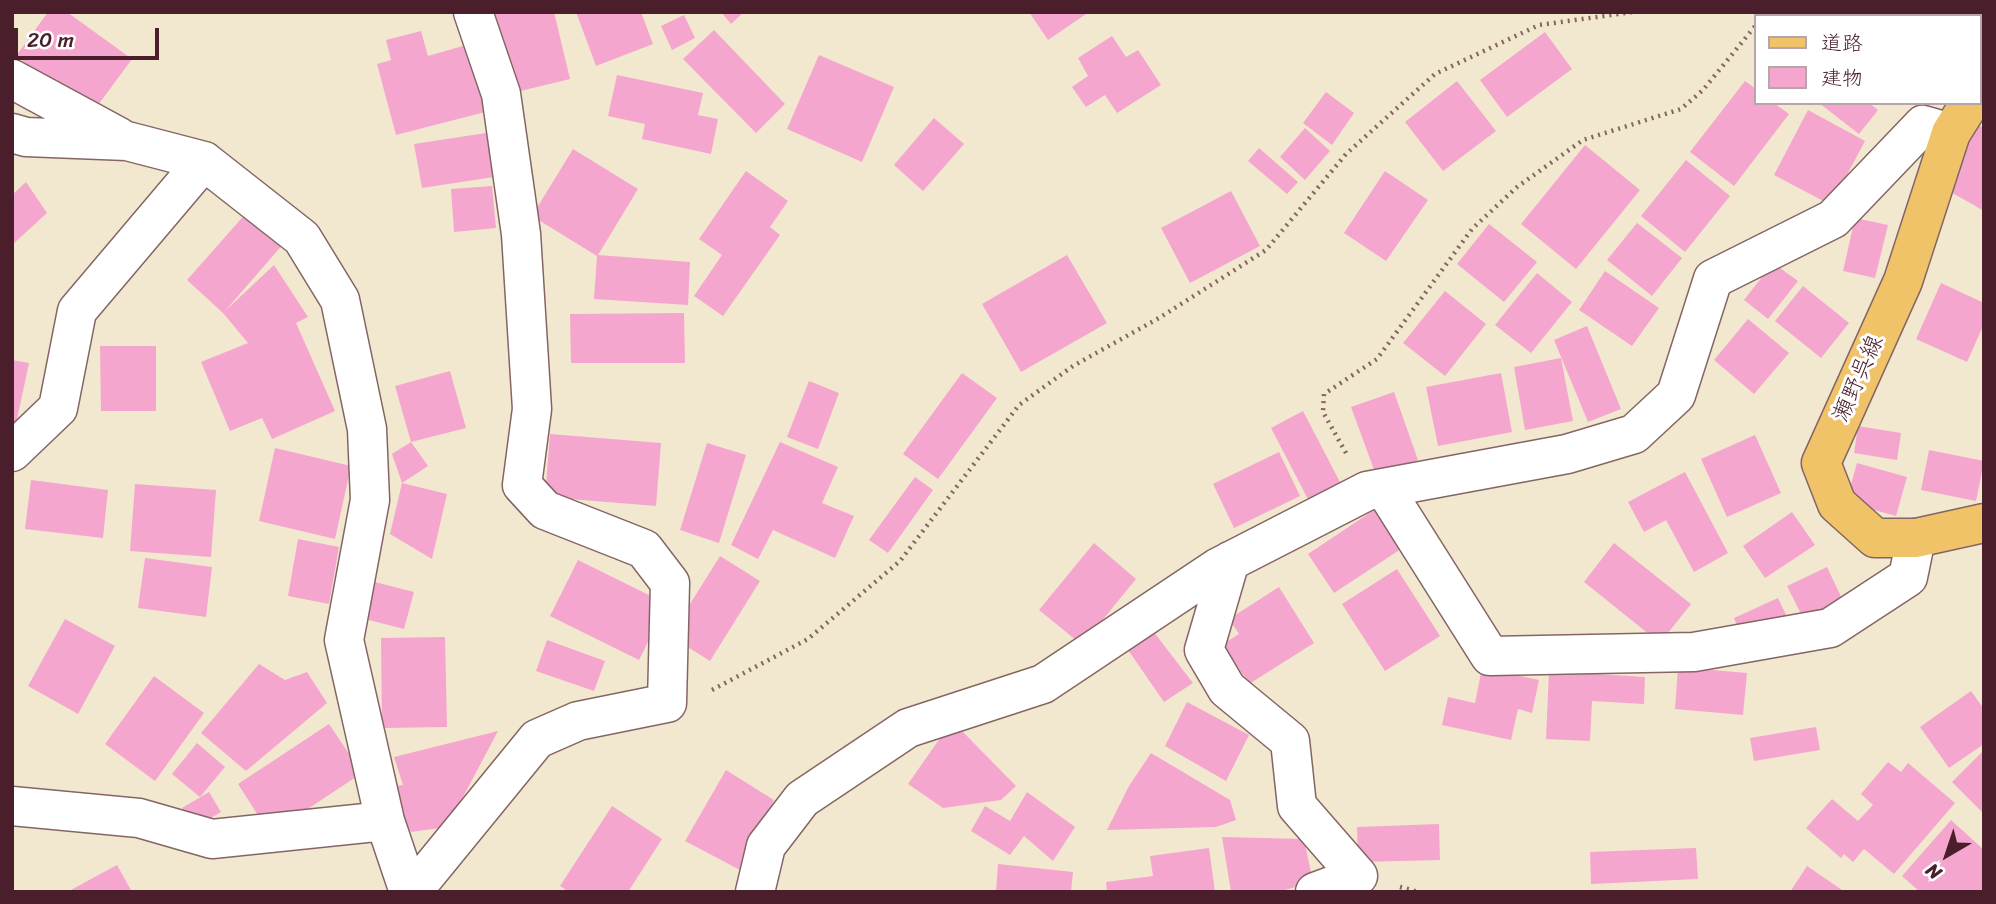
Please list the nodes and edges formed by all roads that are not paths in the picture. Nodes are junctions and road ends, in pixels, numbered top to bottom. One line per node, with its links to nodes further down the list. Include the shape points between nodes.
1 (473, 12): 14 (street, via 501,94 521,234 532,409 522,485 544,510 644,550 670,583 667,703 578,721 537,738)
2 (12, 79): 5 (street)
3 (1961, 118): 8 (street, via 1923,125 1833,219 1713,279 1676,395 1634,434 1567,454); 10 (main road, 瀬野呉線, via 1903,281 1821,463 1837,504 1875,538)
4 (12, 133): 5 (street)
5 (127, 141): 6 (street)
6 (204, 161): 7 (street, via 77,311 58,408); 13 (street, via 302,238 340,300 367,429 370,500 344,640)
7 (12, 452)
8 (1375, 489): 10 (street, via 1490,656 1694,652 1830,628 1908,577); 11 (street)
9 (1984, 523): 10 (main road, 瀬野呉線)
10 (1916, 538)
11 (1230, 561): 15 (street, via 1043,684 908,728 802,799 766,846); 16 (street, via 1204,650 1227,689 1290,741 1297,806 1358,876)
12 (12, 806): 13 (street, via 139,818 212,839)
13 (385, 821): 14 (street)
14 (411, 892)
15 (754, 892)
16 (1315, 892)

